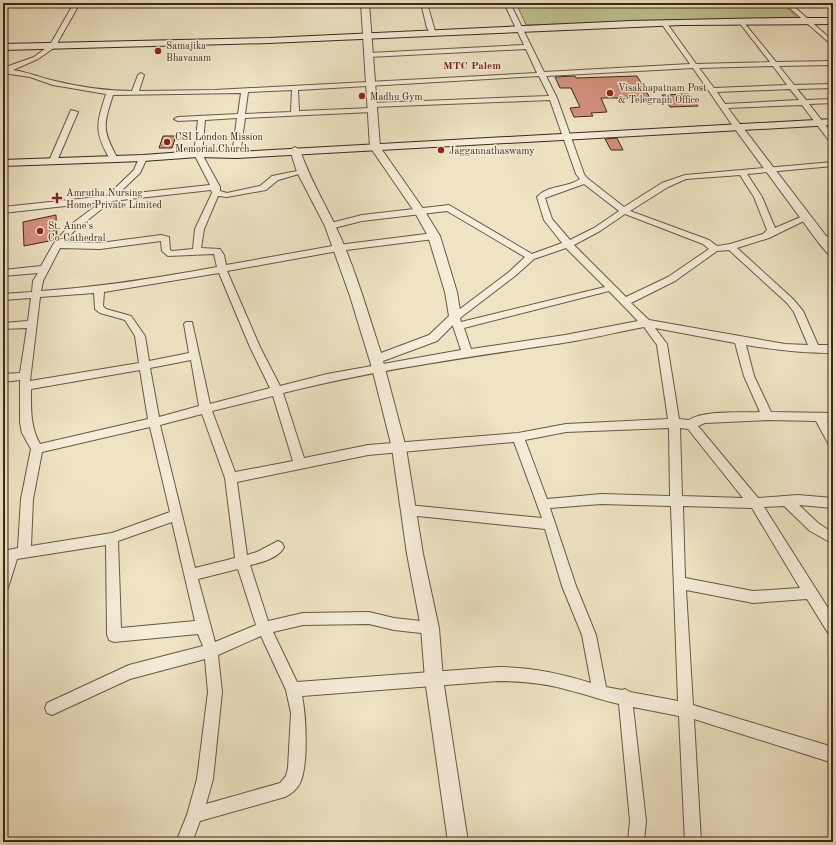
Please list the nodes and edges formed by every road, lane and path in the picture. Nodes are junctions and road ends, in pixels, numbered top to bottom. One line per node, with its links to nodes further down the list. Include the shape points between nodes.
1 (77, 3): 14 (street)
2 (365, 3): 12 (street)
3 (424, 3): 11 (street)
4 (508, 3): 10 (street)
5 (788, 3): 6 (street)
6 (808, 20): 7 (main road); 8 (main road); 13 (street)
7 (833, 20)
8 (741, 21): 9 (main road); 19 (street)
9 (664, 23): 10 (main road); 20 (street)
10 (519, 28): 11 (main road); 16 (street)
11 (434, 34): 12 (main road)
12 (368, 37): 14 (main road); 17 (street)
13 (833, 44)
14 (53, 46): 15 (main road); 21 (street, via 36,58)
15 (3, 47)
16 (527, 47): 17 (street); 22 (street)
17 (370, 55): 24 (street)
18 (833, 63): 19 (street)
19 (775, 65): 20 (street); 27 (street)
20 (695, 66): 22 (street); 29 (street)
21 (4, 70): 31 (street)
22 (540, 74): 24 (street); 32 (street)
23 (141, 75): 30 (street)
24 (372, 83): 26 (street); 36 (street)
25 (833, 86): 27 (street)
26 (295, 87): 28 (street); 38 (street)
27 (793, 88): 29 (street); 34 (street)
28 (244, 90): 30 (street); 39 (street)
29 (712, 90): 35 (street)
30 (135, 92): 31 (street)
31 (110, 93): 52 (street, via 100,119 100,130)
32 (553, 98): 36 (street); 45 (street)
33 (833, 101): 34 (street)
34 (804, 102): 35 (street); 43 (street)
35 (722, 106): 44 (street)
36 (372, 108): 38 (street); 47 (street)
37 (74, 112): 53 (street)
38 (295, 114): 39 (street)
39 (240, 117): 40 (street); 50 (street)
40 (202, 118): 41 (street); 49 (street)
41 (178, 119)
42 (833, 122): 43 (main road)
43 (821, 123): 44 (main road); 46 (street)
44 (738, 127): 45 (main road); 57 (street)
45 (566, 136): 47 (main road); 61 (street)
46 (833, 140)
47 (375, 147): 48 (main road); 65 (street)
48 (295, 150): 50 (main road); 59 (street)
49 (198, 154): 50 (main road); 51 (main road); 62 (street)
50 (236, 155)
51 (143, 158): 52 (main road); 63 (street, via 136,172)
52 (114, 159): 53 (main road)
53 (53, 161): 54 (main road)
54 (3, 163)
55 (833, 164): 57 (street)
56 (833, 168): 58 (street)
57 (769, 169): 60 (street); 67 (street)
58 (833, 171)
59 (302, 172): 62 (street, via 275,178 263,188 227,194); 68 (street)
60 (742, 172): 66 (street, via 678,178); 69 (street, via 758,197 771,230)
61 (584, 180): 66 (street); 73 (street, via 572,188 548,192 541,197 548,220)
62 (216, 190): 63 (street); 78 (street, via 196,241)
63 (111, 197): 64 (street); 74 (street, via 72,228)
64 (3, 210)
65 (419, 210): 68 (street, via 362,218); 70 (street); 80 (street, via 449,208)
66 (624, 211): 73 (street, via 584,238); 77 (street, via 706,242)
67 (806, 218): 69 (street); 72 (street)
68 (330, 226): 76 (street)
69 (770, 234): 75 (street)
70 (434, 236): 76 (street); 89 (street)
71 (833, 238): 72 (street)
72 (822, 240): 79 (street)
73 (568, 244): 80 (street); 84 (street)
74 (57, 245): 78 (street, via 100,246 161,238 166,239 166,251 171,254); 81 (street)
75 (731, 247): 77 (street); 95 (street, via 790,301 798,311)
76 (338, 248): 82 (street); 99 (street)
77 (715, 249): 88 (street, via 681,275 650,292)
78 (197, 251): 82 (street, via 217,251)
79 (833, 252)
80 (531, 257): 89 (street)
81 (44, 269): 83 (street); 86 (street)
82 (222, 269): 85 (street); 103 (street)
83 (3, 273)
84 (611, 288): 88 (street); 89 (street)
85 (100, 290): 86 (street); 100 (street, via 98,307 103,311 128,318 140,336)
86 (35, 294): 87 (street); 91 (street)
87 (3, 297)
88 (624, 302): 90 (street)
89 (457, 321): 97 (street); 99 (street, via 428,340)
90 (646, 323): 94 (street); 97 (street, via 565,339); 109 (street, via 662,344)
91 (32, 324): 93 (street); 102 (street)
92 (189, 324): 98 (street)
93 (3, 326)
94 (740, 340): 95 (street, via 785,348); 105 (street, via 750,376)
95 (815, 349): 96 (street)
96 (833, 349)
97 (467, 353): 99 (street)
98 (195, 355): 100 (street); 104 (street)
99 (378, 364): 103 (street); 113 (street)
100 (144, 366): 102 (street); 108 (street)
101 (3, 378): 102 (street)
102 (26, 381): 114 (street, via 26,423 28,433)
103 (277, 391): 104 (street); 115 (street)
104 (205, 408): 108 (street); 116 (street)
105 (767, 416): 107 (street); 110 (street, via 705,419)
106 (833, 416): 107 (street)
107 (819, 417): 112 (street)
108 (154, 422): 114 (street); 123 (street)
109 (674, 423): 110 (street); 111 (street, via 566,428); 117 (street)
110 (691, 425): 119 (street)
111 (518, 437): 113 (street); 121 (street)
112 (833, 442)
113 (399, 448): 115 (street, via 368,450); 122 (street)
114 (37, 449): 128 (street)
115 (300, 464): 116 (street)
116 (231, 478): 129 (street)
117 (677, 500): 119 (street); 121 (street, via 601,499); 131 (street)
118 (787, 500): 119 (street); 120 (street); 126 (street, via 808,523)
119 (755, 503): 133 (street)
120 (833, 503)
121 (542, 504): 124 (street)
122 (408, 510): 124 (street); 136 (street)
123 (177, 515): 125 (street); 130 (street)
124 (550, 524): 141 (street, via 569,586 589,635)
125 (112, 538): 128 (street); 134 (street, via 114,635)
126 (833, 539)
127 (278, 547): 129 (street, via 260,557)
128 (13, 554): 132 (street)
129 (242, 561): 130 (street); 135 (street)
130 (192, 575): 134 (street)
131 (679, 583): 133 (street, via 753,597); 144 (street)
132 (3, 584)
133 (810, 594): 137 (street)
134 (203, 627): 138 (street)
135 (264, 628): 136 (street, via 303,619 338,618 369,618); 138 (street); 140 (street)
136 (430, 628): 139 (street)
137 (833, 628)
138 (211, 651): 143 (street, via 129,672); 146 (street, via 214,692 205,779)
139 (434, 679): 140 (street); 141 (street, via 522,674 567,682); 148 (street)
140 (294, 689): 146 (street, via 298,713 296,768 293,780 285,789)
141 (600, 693): 142 (street)
142 (625, 696): 144 (street); 149 (street, via 638,821)
143 (52, 708)
144 (687, 710): 145 (street); 150 (street)
145 (833, 755)
146 (195, 815): 147 (street)
147 (184, 842)
148 (458, 842)
149 (636, 842)
150 (693, 842)

